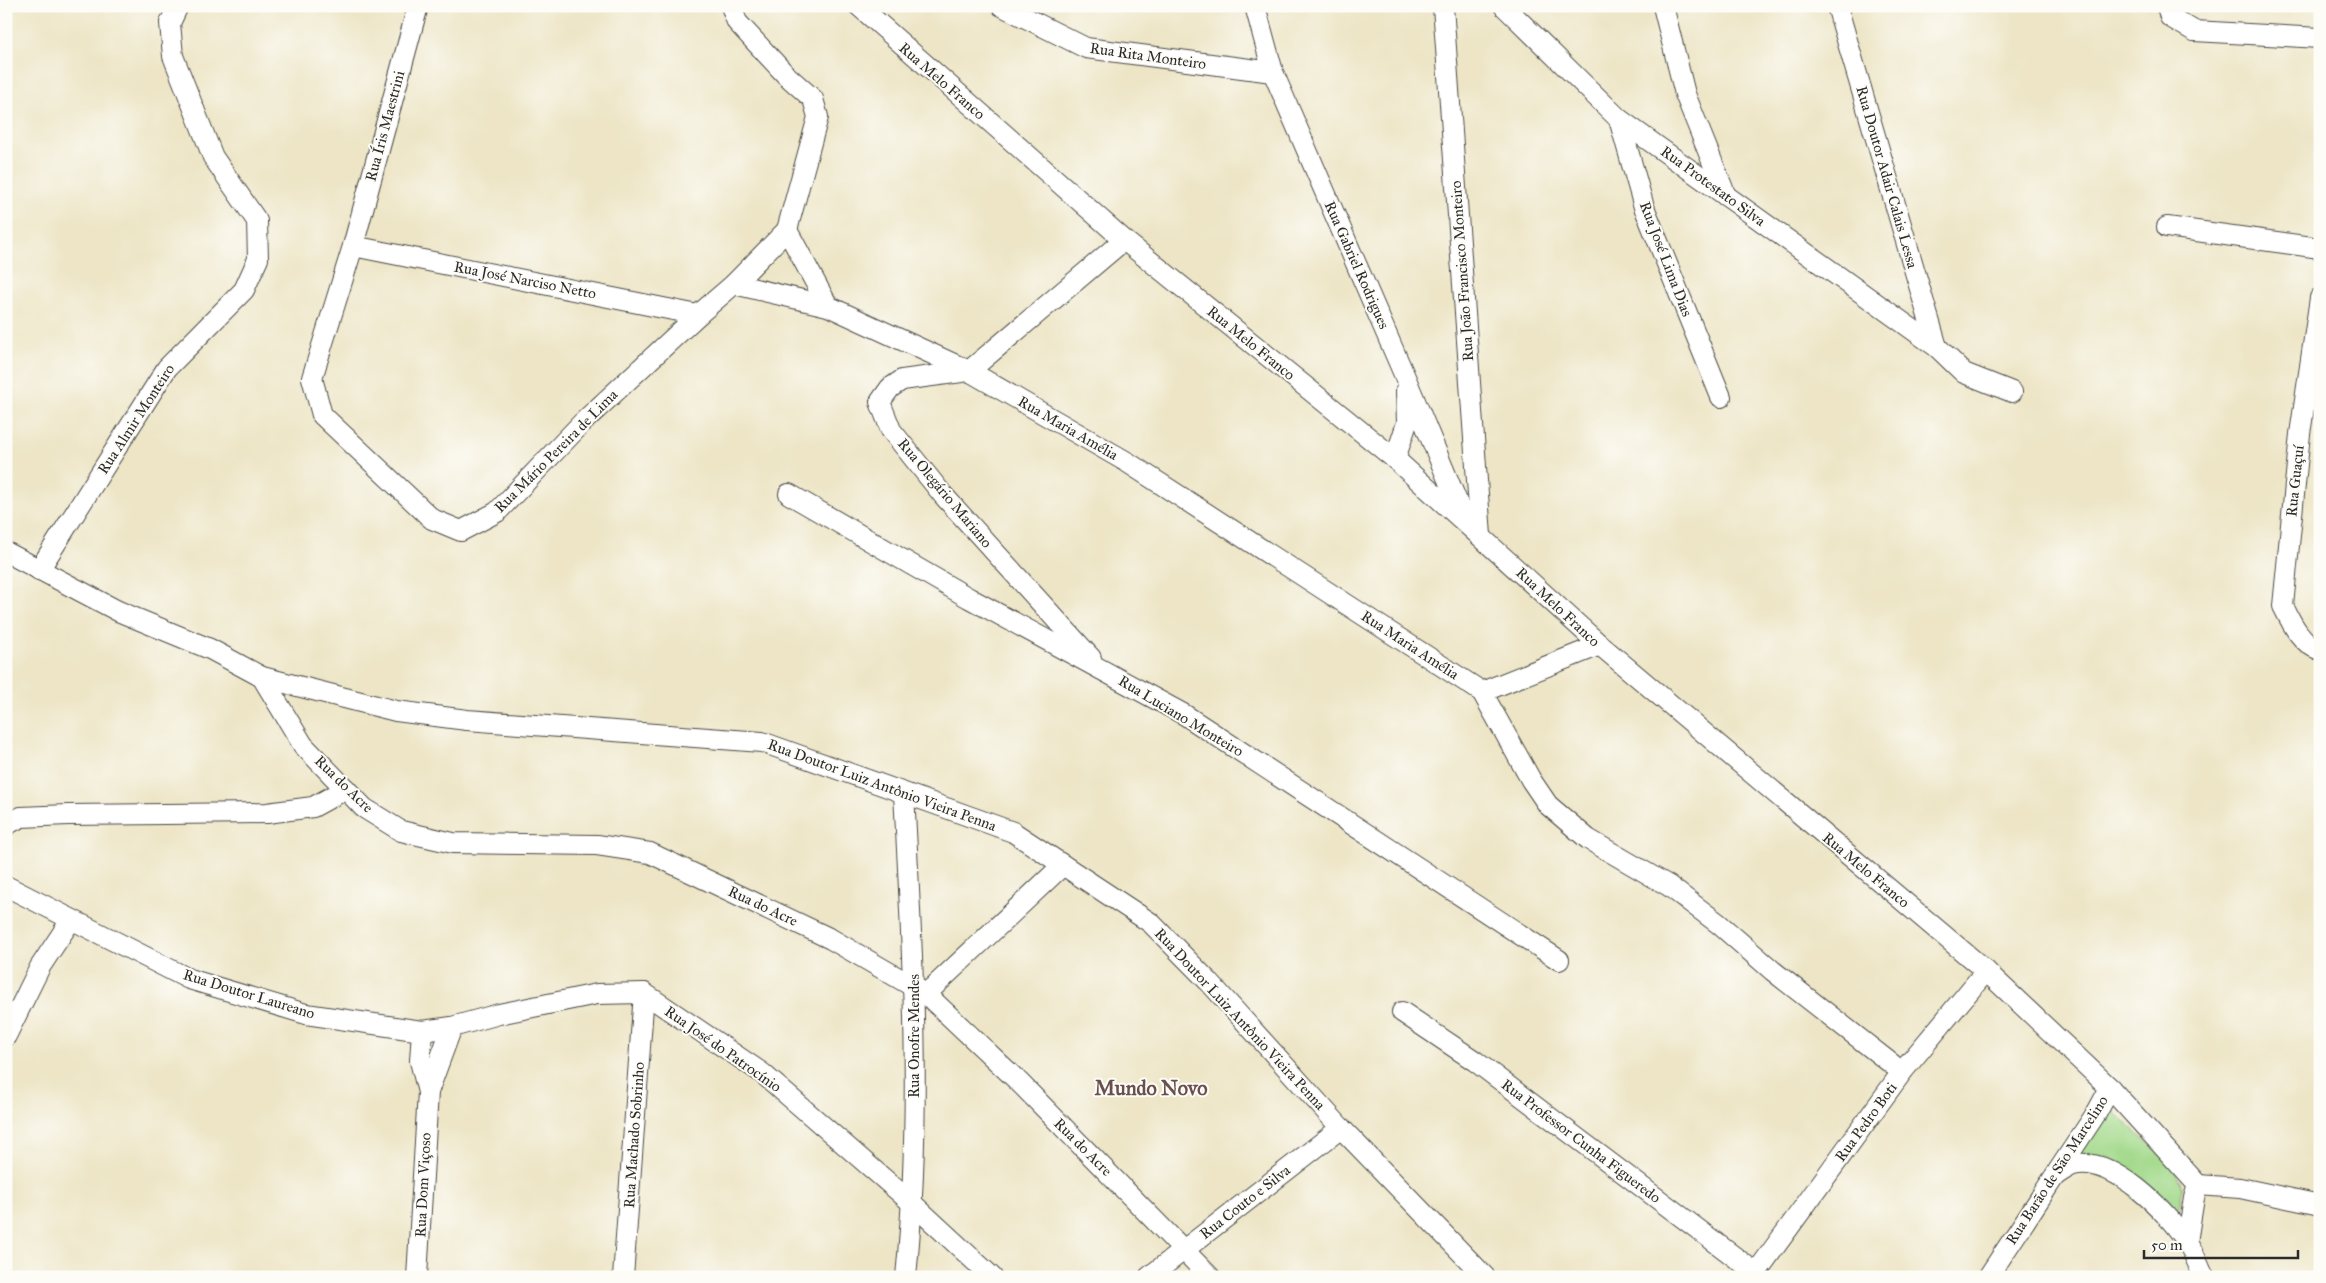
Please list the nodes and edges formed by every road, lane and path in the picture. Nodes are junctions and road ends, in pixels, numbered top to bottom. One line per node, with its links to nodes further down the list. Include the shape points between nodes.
1 (178, 6): 35 (street, Rua Almir Monteiro, via 170,23 173,56 213,157 257,221 258,259 244,290 167,368)
2 (418, 6): 19 (street, Rua Íris Maestrini)
3 (731, 6): 17 (street, via 737,22 813,99 818,118)
4 (859, 6): 18 (street, Rua Melo Franco)
5 (1002, 6): 13 (street, Rua Rita Monteiro, via 1086,48)
6 (1255, 6): 13 (street, Rua Gabriel Rodrigues)
7 (1443, 6): 33 (street, Rua João Francisco Monteiro)
8 (1504, 6): 14 (street, Rua Protestato Silva)
9 (1663, 6): 15 (street, via 1685,94)
10 (1837, 6): 25 (street, Rua Doutor Adair Calais Lessa)
11 (2168, 6): 12 (street, via 2170,17 2194,31)
12 (2320, 38)
13 (1273, 72): 27 (street, Rua Gabriel Rodrigues)
14 (1618, 119): 15 (street, Rua Protestato Silva); 29 (street, Rua José Lima Dias, via 1644,207)
15 (1726, 196): 25 (street, Rua Protestato Silva)
16 (2167, 227): 20 (street)
17 (787, 230): 21 (street, Rua Mário Pereira de Lima); 23 (street)
18 (1124, 240): 26 (street); 30 (street, Rua Melo Franco)
19 (353, 246): 24 (street, Rua José Narciso Netto); 24 (street, Rua Mário Pereira de Lima, via 312,378 322,415 432,519 461,530 497,512 583,422)
20 (2320, 248)
21 (734, 284): 23 (street); 24 (street, Rua Mário Pereira de Lima)
22 (2320, 298): 37 (street, Rua Guaçuí, via 2300,434 2283,606 2294,628)
23 (828, 306): 26 (street, Rua Maria Amélia)
24 (698, 314)
25 (1937, 347): 28 (street, Rua Protestato Silva, via 1964,373)
26 (969, 371): 38 (street, Rua Olegário Mariano, via 902,380 890,388 880,402 892,430 943,495); 40 (street, Rua Maria Amélia, via 1127,462)
27 (1406, 379): 30 (street, via 1407,423); 32 (street, Rua Gabriel Rodrigues)
28 (2012, 392)
29 (1721, 397)
30 (1394, 459): 32 (street, Rua Melo Franco)
31 (789, 494): 38 (street, Rua Luciano Monteiro, via 969,598)
32 (1466, 522): 33 (street, Rua Melo Franco)
33 (1481, 536): 36 (street, Rua Melo Franco)
34 (6, 552): 35 (street, Rua Doutor Luiz Antônio Vieira Penna)
35 (39, 570): 39 (street, Rua Doutor Luiz Antônio Vieira Penna, via 118,611 210,649)
36 (1600, 645): 40 (street); 48 (street, Rua Melo Franco)
37 (2320, 650)
38 (1101, 669): 47 (street, Rua Luciano Monteiro, via 1185,715)
39 (262, 677): 41 (street, Rua do Acre, via 303,745); 42 (street, Rua Doutor Luiz Antônio Vieira Penna, via 396,711 467,720 762,742)
40 (1482, 692): 55 (street, via 1548,805 1588,839 1669,886)
41 (346, 789): 43 (street, via 313,807 267,813 68,814 21,817); 49 (street, Rua do Acre, via 364,808 401,831 453,842 596,846 650,853 831,939)
42 (904, 794): 44 (street, Rua Doutor Luiz Antônio Vieira Penna, via 1013,832); 49 (street, Rua Onofre Mendes)
43 (6, 825)
44 (1063, 865): 49 (street); 58 (street, Rua Doutor Luiz Antônio Vieira Penna, via 1151,923 1210,983)
45 (6, 886): 46 (street, Rua Doutor Laureano)
46 (72, 920): 53 (street, Rua Doutor Laureano, via 189,978 306,1014); 54 (street, via 40,967)
47 (1559, 960)
48 (1986, 972): 55 (street, Rua Pedro Boti); 56 (street, Rua Melo Franco)
49 (921, 990): 61 (street, Rua Onofre Mendes); 64 (street, Rua do Acre, via 1019,1082)
50 (644, 993): 52 (street, via 597,994); 61 (street, Rua José do Patrocínio, via 762,1073); 67 (street, Rua Machado Sobrinho)
51 (1402, 1012): 65 (street, Rua Professor Cunha Figueredo, via 1475,1061)
52 (452, 1027): 53 (street); 57 (street, Rua Dom Viçoso)
53 (422, 1031): 57 (street, Rua Dom Viçoso, via 420,1061)
54 (6, 1036)
55 (1902, 1072): 65 (street, Rua Pedro Boti)
56 (2110, 1088): 59 (street, Rua Barão de São Marcelino); 60 (street, Rua Melo Franco)
57 (428, 1092): 66 (street, Rua Dom Viçoso)
58 (1340, 1128): 64 (street, Rua Couto e Silva); 72 (street, Rua Doutor Luiz Antônio Vieira Penna)
59 (2056, 1175): 63 (street, via 2073,1165 2092,1164 2107,1168 2144,1195); 73 (street, Rua Barão de São Marcelino)
60 (2198, 1185): 62 (street, via 2240,1188); 63 (street)
61 (913, 1204): 68 (street, Rua Onofre Mendes); 69 (street, Rua José do Patrocínio)
62 (2320, 1205)
63 (2187, 1242): 74 (street)
64 (1184, 1250): 70 (street, Rua Couto e Silva); 71 (street, Rua do Acre)
65 (1755, 1275)
66 (417, 1277)
67 (623, 1277)
68 (906, 1277)
69 (992, 1277)
70 (1148, 1277)
71 (1210, 1277)
72 (1485, 1277)
73 (1988, 1277)
74 (2204, 1277)

